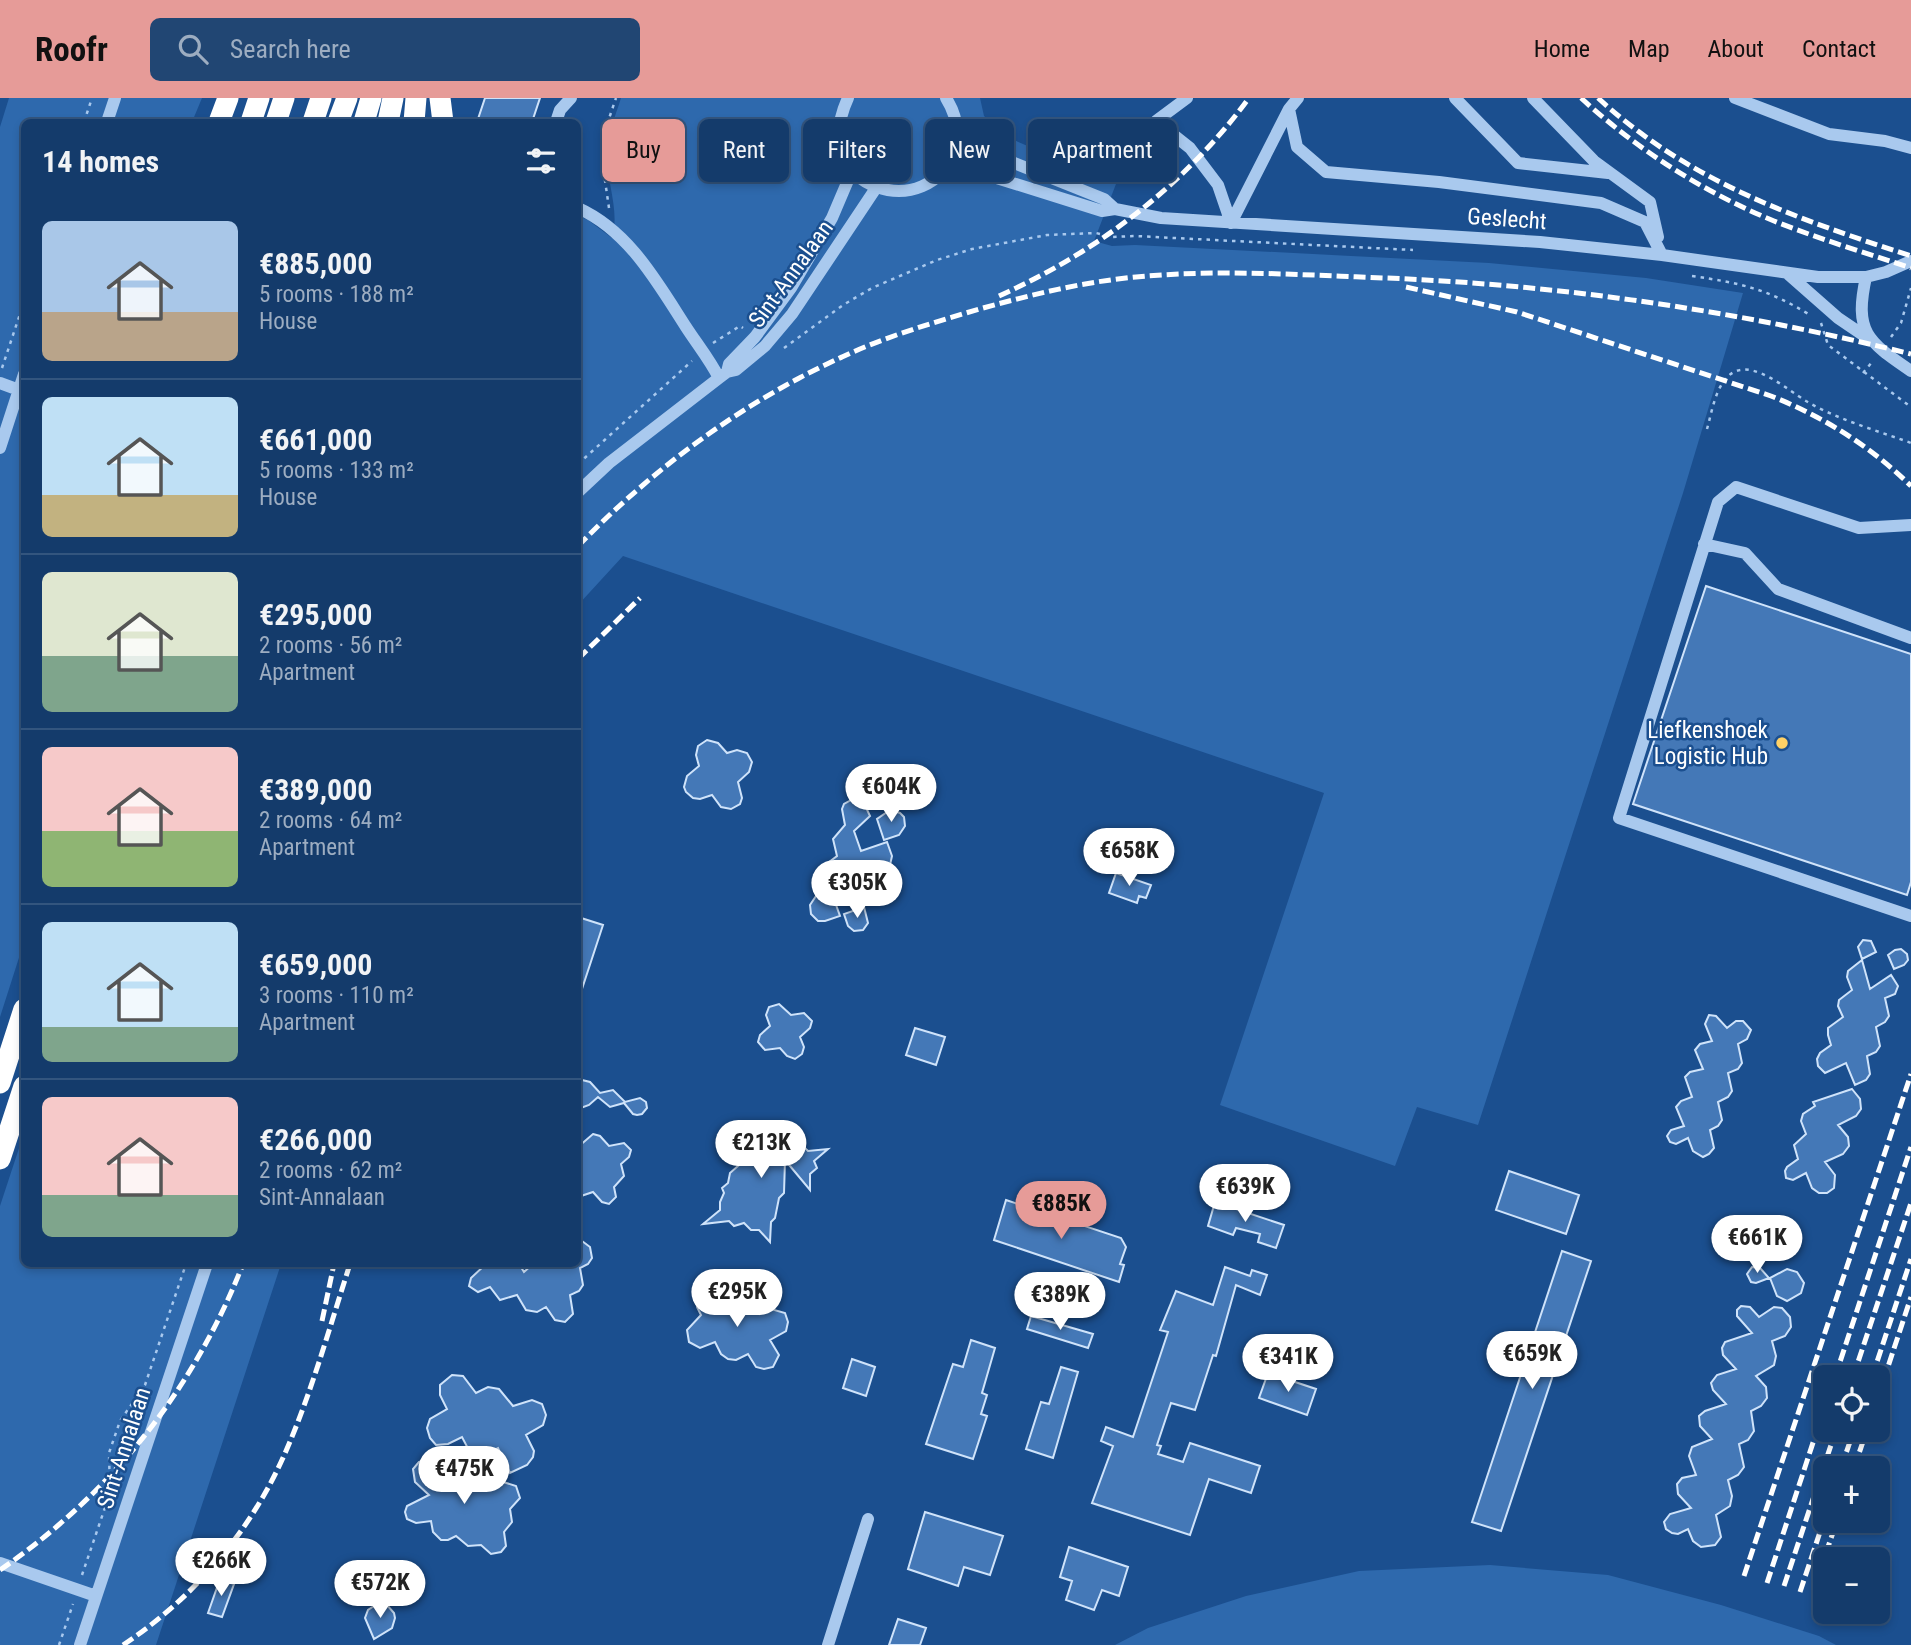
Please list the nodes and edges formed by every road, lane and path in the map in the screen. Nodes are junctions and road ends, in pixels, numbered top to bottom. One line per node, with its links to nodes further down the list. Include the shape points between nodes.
1 (92, 98): 31 (path)
2 (115, 98): 32 (street)
3 (228, 98): 33 (highway)
4 (247, 98): 34 (highway)
5 (259, 98): 35 (highway)
6 (272, 98): 36 (highway)
7 (284, 98): 37 (highway)
8 (297, 98): 38 (highway)
9 (309, 98): 39 (highway)
10 (321, 98): 40 (highway)
11 (332, 98): 41 (highway)
12 (347, 98): 42 (highway)
13 (359, 98): 43 (highway)
14 (371, 98): 44 (highway)
15 (382, 98): 45 (highway)
16 (393, 98): 46 (highway)
17 (405, 98): 47 (highway)
18 (415, 98): 48 (highway)
19 (426, 98): 49 (highway)
20 (440, 98): 50 (highway)
21 (571, 98): 51 (street)
22 (616, 98): 65 (path, via 602,139)
23 (848, 98): 52 (street)
24 (946, 98): 53 (street)
25 (1186, 98): 64 (street, via 1156,121 1190,148 1218,185)
26 (1298, 98): 30 (street)
27 (1455, 98): 56 (street, via 1518,163)
28 (1533, 98): 56 (street)
29 (1735, 98): 54 (street, via 1829,134)
30 (1289, 108): 64 (street); 67 (street, via 1297,147 1326,172 1601,203 1645,222)
31 (85, 119)
32 (108, 119)
33 (220, 119)
34 (240, 119)
35 (252, 119)
36 (265, 119)
37 (277, 119)
38 (290, 119)
39 (302, 119)
40 (314, 119)
41 (325, 119)
42 (339, 119)
43 (352, 119)
44 (365, 119)
45 (376, 119)
46 (389, 119)
47 (401, 119)
48 (414, 119)
49 (426, 119)
50 (443, 119)
51 (557, 119)
52 (840, 119)
53 (956, 119)
54 (1911, 148)
55 (1014, 163): 63 (street, Geslecht, via 1104,199)
56 (1611, 174): 67 (street, via 1650,202)
57 (847, 182): 74 (street, Sint-Annalaan, via 832,218)
58 (868, 182): 61 (street)
59 (929, 182): 61 (street, via 915,189)
60 (1009, 182): 63 (street, Geslecht, via 1102,211)
61 (876, 188): 74 (street, Sint-Annalaan, via 792,314)
62 (581, 209): 65 (street)
63 (1115, 209): 64 (street, Geslecht)
64 (1231, 223): 67 (street, Geslecht)
65 (610, 229): 76 (street, via 657,281)
66 (1422, 251): 74 (path, via 1096,233 1047,235 972,249 909,271 843,304 779,352 771,352)
67 (1662, 254): 69 (street, Geslecht)
68 (1911, 261): 71 (street, Geslecht)
69 (1788, 274): 71 (street, Geslecht); 75 (street)
70 (1685, 275): 78 (path, via 1754,287 1791,303 1817,319 1828,345)
71 (1866, 276): 75 (street, via 1861,317 1866,333)
72 (1911, 288): 75 (path, via 1901,323)
73 (21, 311): 79 (path)
74 (760, 342): 76 (path, via 740,326); 80 (street, Sint-Annalaan, via 736,370)
75 (1877, 345): 77 (street); 78 (path)
76 (702, 352): 80 (street); 88 (path)
77 (1911, 371)
78 (1863, 373): 84 (path)
79 (0, 375)
80 (723, 375): 89 (street, Sint-Annalaan)
81 (0, 383): 83 (street)
82 (21, 384): 83 (street)
83 (19, 390): 87 (street)
84 (1911, 407)
85 (1707, 429): 86 (path, via 1724,380 1743,369 1767,376 1827,413)
86 (1911, 443)
87 (0, 448)
88 (581, 461)
89 (581, 489)
90 (1911, 525): 91 (street, via 1858,528 1735,487 1718,502)
91 (1704, 544): 92 (street, via 1745,554 1778,589); 93 (street, via 1619,818)
92 (1911, 638)
93 (1911, 916)
94 (21, 1018): 95 (highway)
95 (0, 1083)
96 (21, 1095): 97 (highway)
97 (0, 1160)
98 (185, 1267): 102 (path, via 145,1385 120,1421 109,1453 110,1493)
99 (206, 1267): 103 (street, Sint-Annalaan)
100 (868, 1519): 106 (street)
101 (0, 1563): 102 (street)
102 (78, 1590): 103 (street); 104 (path)
103 (96, 1596): 105 (street, Sint-Annalaan)
104 (60, 1645)
105 (80, 1645)
106 (828, 1645)

